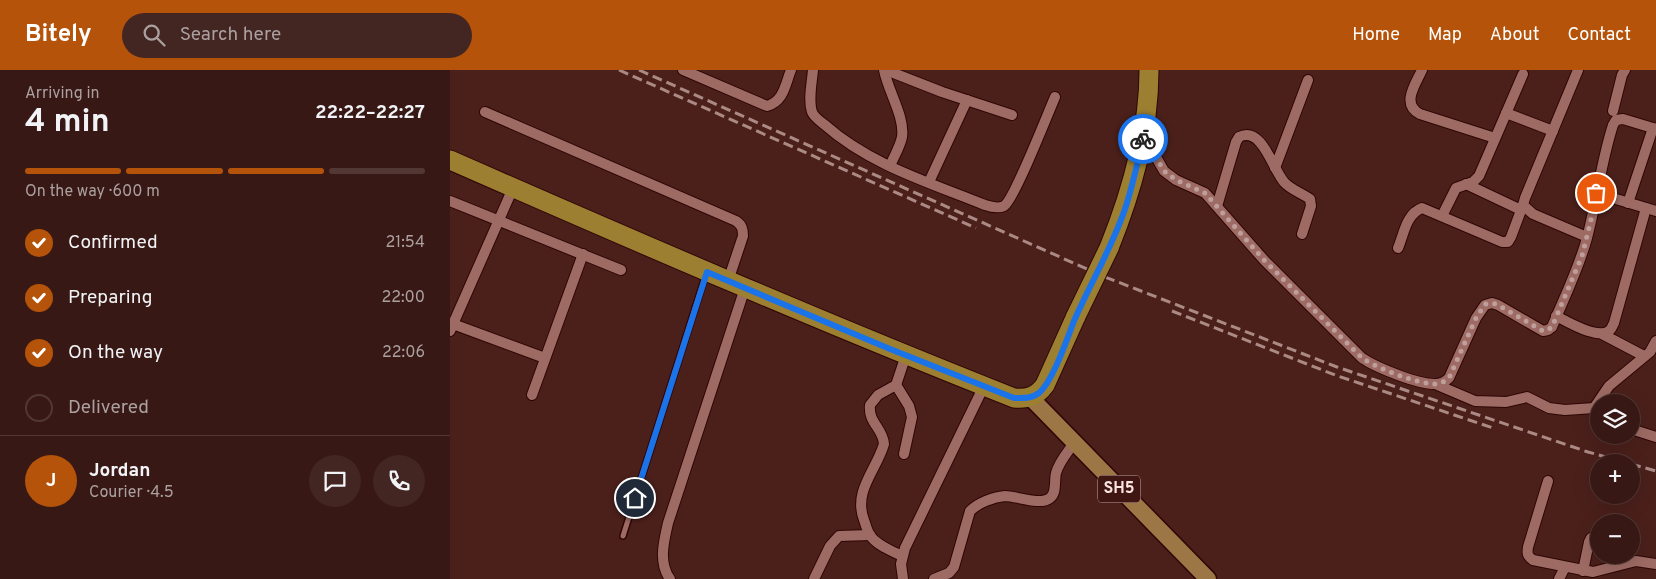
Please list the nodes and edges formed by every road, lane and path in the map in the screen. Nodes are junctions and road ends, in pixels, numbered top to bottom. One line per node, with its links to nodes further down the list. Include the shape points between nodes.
1 (683, 70): 2 (street, via 767,106 775,104 781,97)
2 (791, 70)
3 (813, 70): 22 (street, via 811,104 814,115 846,142)
4 (885, 70): 12 (street); 22 (street, via 888,89 902,122 899,147)
5 (1149, 70): 19 (highway)
6 (1422, 70): 20 (street, via 1410,96 1409,104 1413,111)
7 (1578, 70): 18 (street)
8 (1625, 70): 13 (street)
9 (1523, 74): 15 (street)
10 (1308, 80): 23 (street)
11 (1055, 97): 24 (street, via 1008,203 996,208)
12 (967, 100): 16 (street); 24 (street)
13 (1613, 111)
14 (486, 112): 41 (street, via 736,221 743,230)
15 (1506, 113): 18 (street); 20 (street)
16 (1012, 115)
17 (1654, 128): 27 (street, via 1616,120); 29 (street)
18 (1553, 130): 31 (street)
19 (1144, 136): 30 (street, via 1164,171 1176,180 1201,190); 54 (highway, bridge, via 1126,206 1109,248 1045,385)
20 (1495, 138): 25 (street, via 1479,176)
21 (450, 160): 26 (highway)
22 (890, 166): 24 (street)
23 (1275, 168): 30 (street, via 1259,140 1247,134 1239,137); 35 (street, via 1287,185 1310,199 1311,206)
24 (929, 182)
25 (1466, 184): 31 (street); 33 (street, via 1456,188)
26 (513, 188): 34 (street); 40 (highway)
27 (1596, 193): 29 (street); 36 (street)
28 (450, 201): 34 (street)
29 (1628, 203): 32 (street)
30 (1217, 206): 49 (street, via 1264,260 1362,358 1390,372)
31 (1522, 208): 33 (street, via 1508,242); 36 (street)
32 (1651, 209): 44 (street, via 1614,323)
33 (1442, 216): 37 (street, via 1422,208 1416,210 1410,215)
34 (499, 220): 38 (street); 43 (street)
35 (1302, 234)
36 (1587, 238): 42 (street)
37 (1398, 248)
38 (583, 254): 39 (street); 48 (street)
39 (621, 270)
40 (707, 272): 41 (highway); 62 (lane)
41 (737, 284): 46 (highway); 68 (street, via 663,544 663,561)
42 (1556, 316): 44 (street, via 1592,333); 49 (street, via 1552,327 1543,331 1498,305 1485,304 1449,378)
43 (451, 326): 48 (street)
44 (1602, 334): 47 (street)
45 (1656, 341): 47 (street)
46 (906, 355): 50 (street); 51 (highway)
47 (1644, 356): 52 (street, via 1609,386)
48 (545, 358): 53 (street)
49 (1435, 384): 55 (street, via 1481,401 1506,402 1527,397 1549,408)
50 (896, 385): 59 (street, via 911,412); 61 (street, via 878,395 870,405 871,420 884,438 860,498)
51 (984, 386): 54 (highway, via 1014,398); 64 (street)
52 (1604, 394)
53 (532, 395)
54 (1031, 398): 58 (main road, SH5)
55 (1590, 409)
56 (1640, 431): 57 (street)
57 (1656, 437)
58 (1074, 443): 71 (street, via 1057,470 1051,497 1041,502 1000,497 970,511 954,567 949,573); 72 (main road, SH5)
59 (904, 454)
60 (1548, 481): 66 (street, via 1527,553 1533,560)
61 (870, 535): 64 (street); 69 (street, via 839,536 830,546)
62 (623, 536)
63 (1590, 540): 67 (street)
64 (902, 556): 70 (street)
65 (1656, 564): 67 (street, via 1636,560)
66 (1565, 567): 67 (street); 73 (street)
67 (1588, 574)
68 (670, 579)
69 (814, 579)
70 (903, 579)
71 (934, 579)
72 (1208, 579)
73 (1559, 579)

